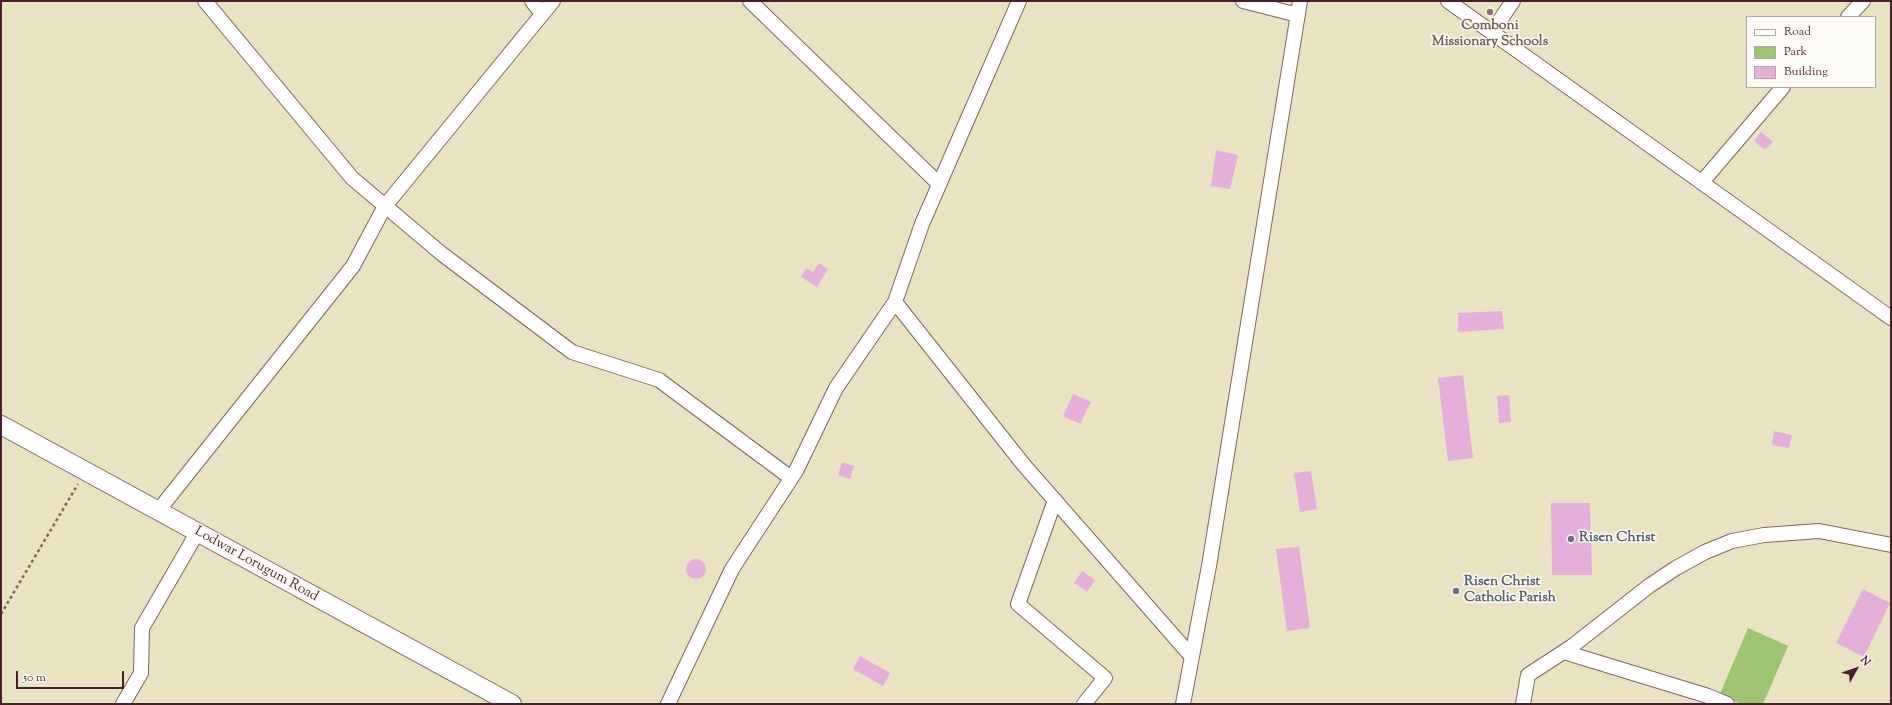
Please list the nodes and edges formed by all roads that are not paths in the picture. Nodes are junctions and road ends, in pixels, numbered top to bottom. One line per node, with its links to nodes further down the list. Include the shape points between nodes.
1 (205, 1): 17 (street, via 352,178)
2 (532, 1): 11 (street)
3 (553, 1): 11 (street)
4 (750, 1): 16 (street)
5 (1019, 1): 16 (street)
6 (1243, 1): 10 (street)
7 (1448, 1): 13 (street)
8 (1513, 1): 13 (street)
9 (1863, 1): 12 (street)
10 (1299, 8): 27 (street)
11 (542, 14): 17 (street)
12 (1849, 16)
13 (1492, 32): 15 (street)
14 (1782, 88): 15 (street)
15 (1702, 182): 19 (street)
16 (939, 184): 18 (street)
17 (386, 206): 21 (street, via 442,254 572,352 658,380); 23 (street, via 353,266)
18 (895, 302): 21 (street, via 836,388); 22 (street, via 1023,464)
19 (1891, 318)
20 (1, 425): 23 (main road, Lodwar Lorugum Road)
21 (791, 478): 30 (street, via 732,568)
22 (1055, 500): 27 (street); 31 (street, via 1018,604 1105,678)
23 (158, 511): 24 (main road, Lodwar Lorugum Road)
24 (197, 532): 28 (street, via 142,628 141,673); 29 (main road, Lodwar Lorugum Road)
25 (1891, 546): 26 (street, via 1856,537 1819,532 1764,535 1732,541 1705,552 1648,586)
26 (1564, 652): 33 (street, via 1528,675); 34 (street)
27 (1192, 657): 32 (street)
28 (123, 704)
29 (512, 704)
30 (668, 704)
31 (1084, 704)
32 (1183, 704)
33 (1523, 704)
34 (1727, 704)

